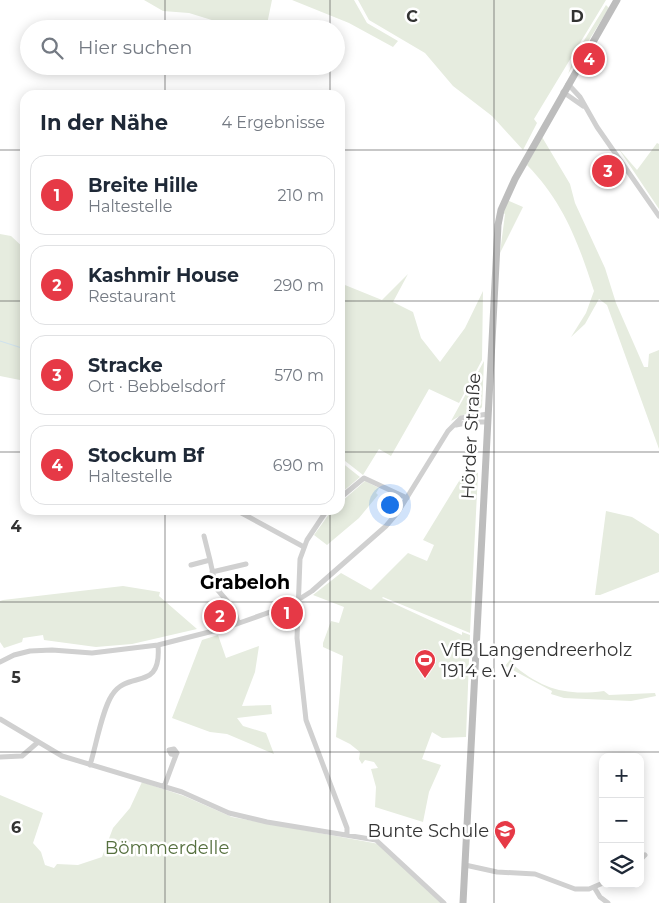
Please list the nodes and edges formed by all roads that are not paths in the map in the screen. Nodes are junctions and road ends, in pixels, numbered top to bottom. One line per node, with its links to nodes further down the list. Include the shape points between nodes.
1 (617, 0): 2 (main road, Hörder Straße)
2 (568, 84): 3 (main road, Hörder Straße); 4 (street)
3 (563, 92): 4 (street); 6 (main road, Hörder Straße, via 509,192 498,225)
4 (584, 107): 5 (street)
5 (659, 216)
6 (488, 414): 7 (main road, Hörder Straße); 8 (street, via 465,416)
7 (487, 422): 8 (street); 30 (main road, Hörder Straße)
8 (453, 426): 10 (street, via 440,441)
9 (345, 494): 10 (street, via 364,478)
10 (407, 498): 19 (street, via 380,532)
11 (245, 515): 14 (street)
12 (324, 515): 14 (street)
13 (204, 536): 15 (street)
14 (304, 547): 19 (street, via 299,566)
15 (210, 560): 17 (street); 18 (street)
16 (246, 564): 18 (street)
17 (191, 565)
18 (212, 572): 20 (street, via 216,588 234,609)
19 (298, 600): 20 (street); 29 (street, via 297,638 306,720)
20 (238, 623): 21 (street)
21 (158, 645): 22 (street, via 92,653 30,651); 27 (street, via 159,660 152,674 121,687 112,696)
22 (0, 662)
23 (0, 719): 24 (street)
24 (37, 743): 26 (street, via 22,756); 27 (street)
25 (176, 755): 28 (street)
26 (0, 757)
27 (90, 765): 28 (street)
28 (164, 786): 29 (street, via 245,818)
29 (347, 835): 33 (street, via 382,844)
30 (465, 865): 32 (street, via 497,872 535,874 575,889); 34 (main road, Hörder Straße)
31 (599, 885): 32 (street)
32 (594, 887): 35 (street)
33 (444, 903)
34 (463, 903)
35 (608, 903)

